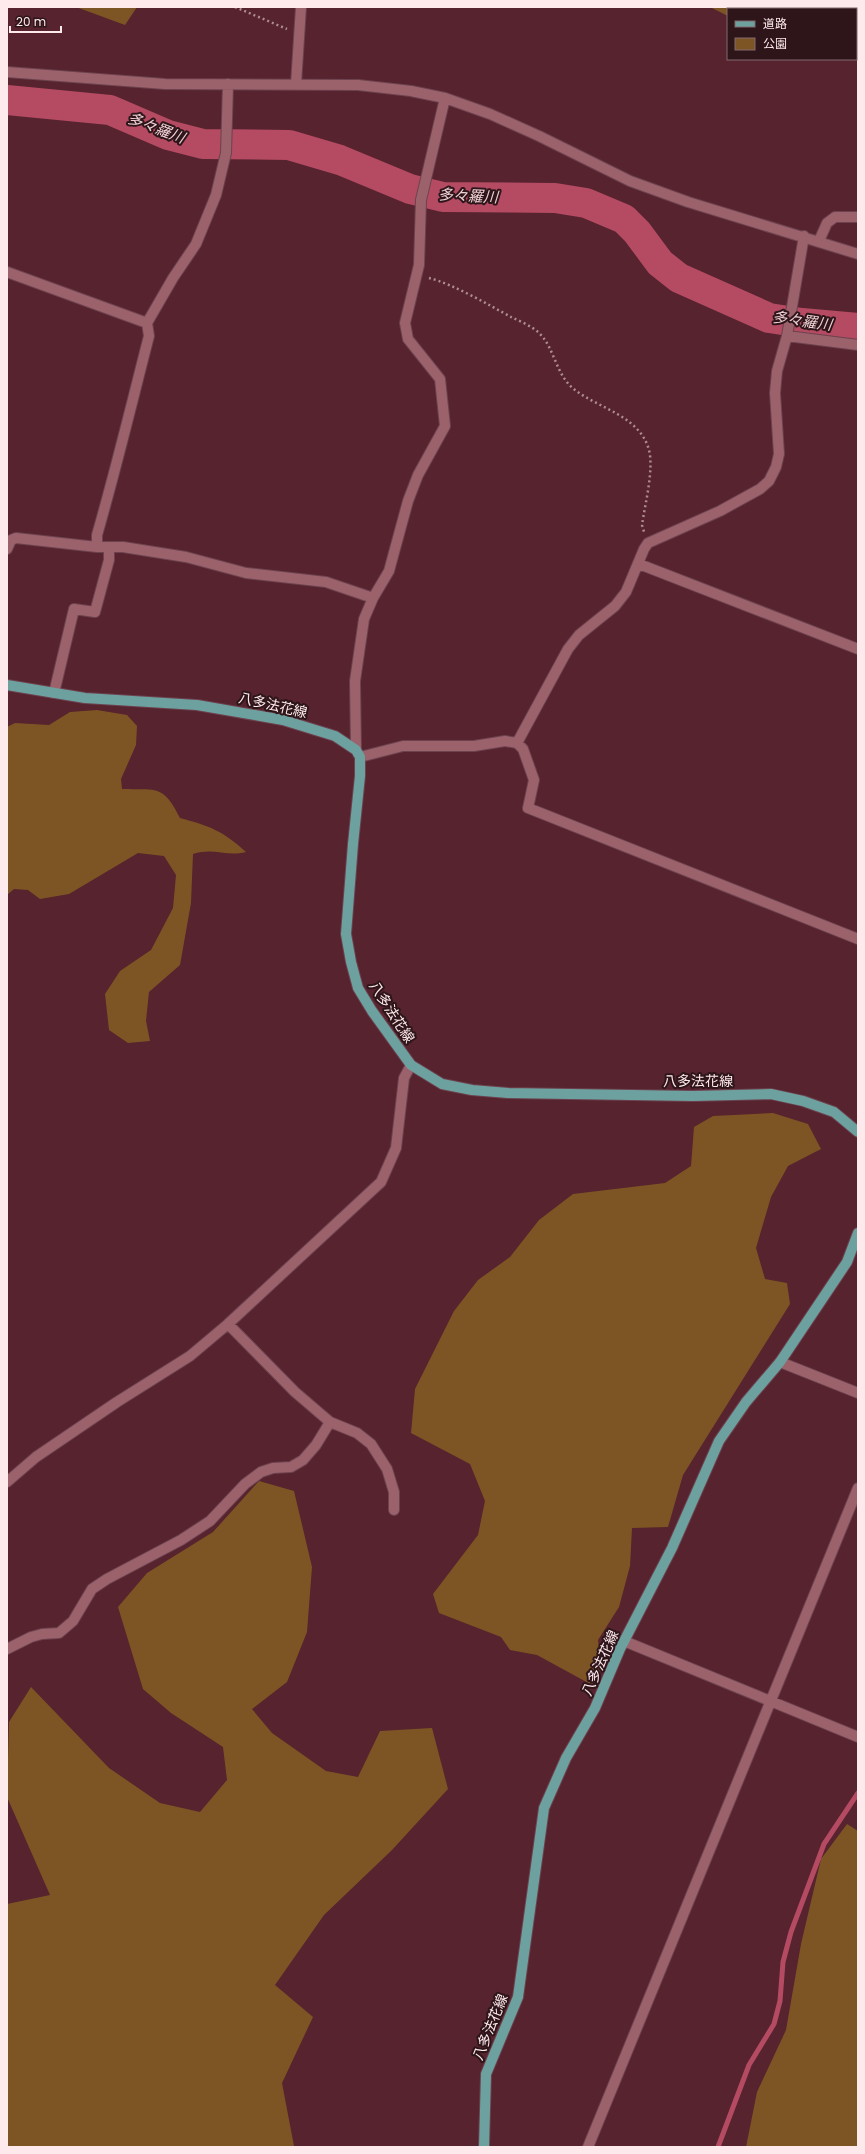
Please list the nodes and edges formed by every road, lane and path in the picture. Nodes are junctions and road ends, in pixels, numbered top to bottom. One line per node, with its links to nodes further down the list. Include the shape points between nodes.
1 (235, 7): 3 (path)
2 (301, 7): 3 (street)
3 (300, 35): 6 (street)
4 (7, 72): 5 (street, via 165,84)
5 (228, 84): 6 (street); 14 (street, via 226,153 216,195 196,244 173,278)
6 (296, 84): 7 (street, via 411,90)
7 (445, 98): 9 (street, via 490,114 630,181 688,202); 13 (street, via 422,200 420,265)
8 (858, 217): 10 (street, via 834,216 827,223)
9 (804, 236): 10 (street); 15 (street)
10 (820, 241): 11 (street)
11 (858, 254)
12 (7, 272): 14 (street)
13 (417, 278): 17 (path, via 430,278 482,301 538,332 562,377 575,390 624,418 641,434 649,449 650,469 642,525); 22 (street, via 405,323 408,339 440,379 445,426 418,475 408,500 389,571)
14 (148, 323): 18 (street, via 149,336 119,461 97,535)
15 (788, 333): 16 (street); 17 (street, via 777,371 775,393 779,454 769,481 760,489 720,511)
16 (858, 345)
17 (648, 543): 21 (street)
18 (97, 547): 19 (street); 20 (street, via 16,538 11,540)
19 (109, 547): 22 (street, via 186,557 246,573 326,582); 25 (street, via 109,560 95,612 74,609)
20 (7, 549)
21 (639, 564): 23 (street); 26 (street, via 626,592 615,606 579,635 568,649)
22 (373, 598): 27 (street, via 364,619 355,681)
23 (858, 649)
24 (7, 685): 25 (main road, 八多法花線)
25 (54, 693): 27 (main road, 八多法花線, via 85,698 197,705 283,720 335,736)
26 (517, 743): 27 (street, via 505,741 474,746 403,746); 28 (street, via 523,749 534,780 528,808)
27 (358, 754): 29 (main road, 八多法花線, via 360,776 346,934 358,988)
28 (858, 939)
29 (411, 1065): 30 (main road, 八多法花線, via 442,1084 508,1093 693,1096 771,1094 834,1112); 32 (street, via 404,1078 396,1148 381,1182)
30 (858, 1132)
31 (858, 1233): 33 (main road, 八多法花線, via 846,1262)
32 (228, 1324): 35 (street); 36 (street, via 190,1356 36,1457)
33 (780, 1362): 34 (street); 39 (main road, 八多法花線, via 746,1402 719,1441 672,1548)
34 (858, 1393)
35 (330, 1422): 38 (street, via 357,1432 371,1444 387,1469 394,1492); 40 (street, via 303,1460 291,1467 261,1472 245,1484 210,1521 92,1589 73,1621 59,1633 31,1637)
36 (7, 1482)
37 (858, 1488): 41 (street)
38 (394, 1510)
39 (624, 1641): 41 (street); 43 (main road, 八多法花線, via 596,1708 566,1758 544,1808 518,1997 486,2074)
40 (7, 1649)
41 (771, 1700): 42 (street); 44 (street)
42 (858, 1737)
43 (484, 2147)
44 (588, 2147)

